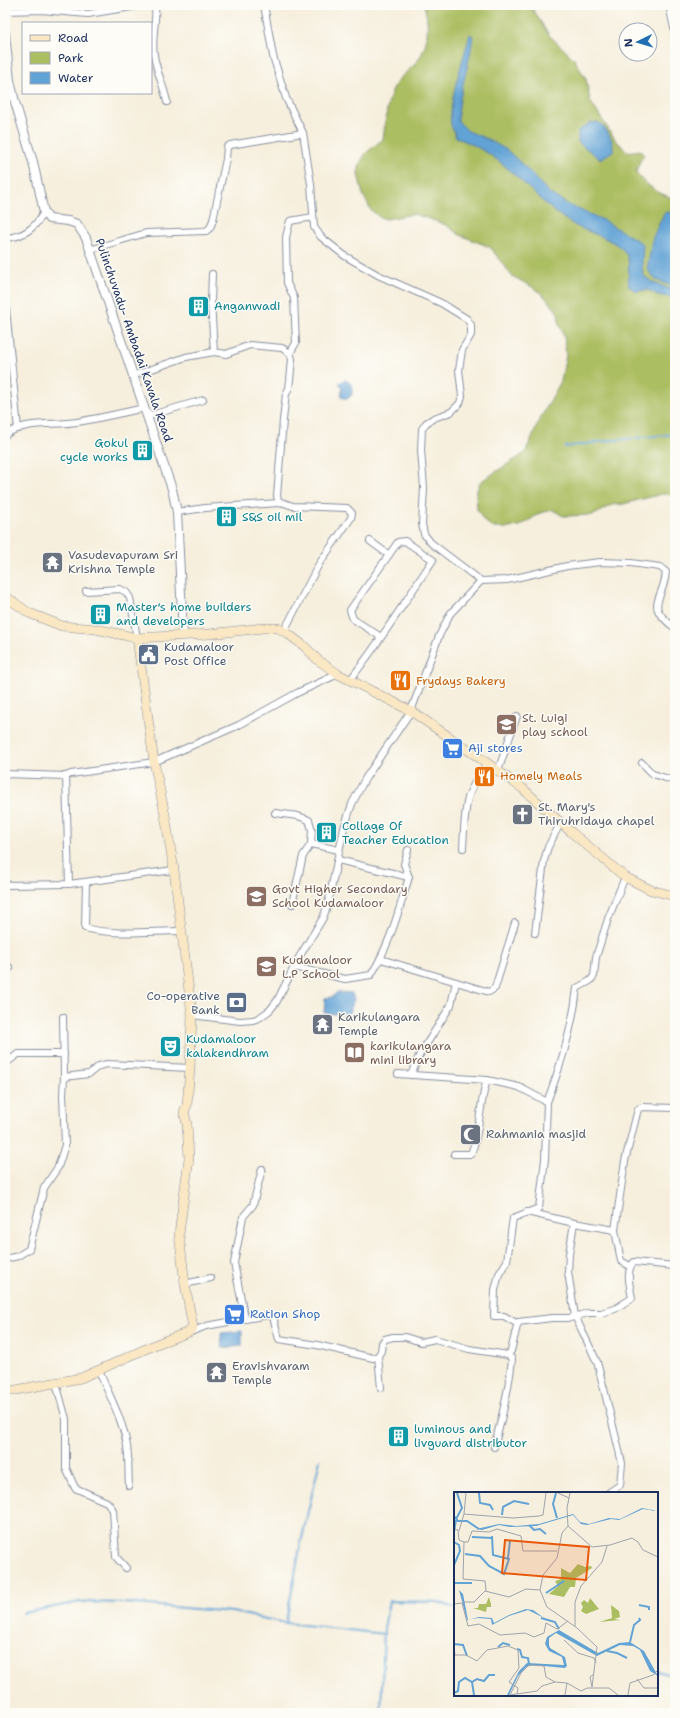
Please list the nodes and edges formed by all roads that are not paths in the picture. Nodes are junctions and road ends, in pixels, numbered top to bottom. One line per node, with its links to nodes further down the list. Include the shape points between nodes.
1 (144, 5): 5 (street, via 88,14 41,10)
2 (155, 5): 8 (street, via 154,53)
3 (264, 5): 9 (street, via 273,56 286,98)
4 (669, 5): 6 (street)
5 (5, 11)
6 (675, 33)
7 (5, 34): 10 (street, via 10,81)
8 (167, 102)
9 (303, 133): 11 (street); 13 (street, via 227,147 213,220 206,231 146,234)
10 (44, 212): 12 (street, via 23,235); 13 (street, Pulinchuvadu- Ambadai Kavala Road, via 49,219 77,224 86,238)
11 (313, 217): 17 (street, via 290,221 286,237 288,283 294,298 296,343); 27 (street, via 317,233 345,256 441,302 467,319 471,325 471,335 462,350 459,370 462,396 460,403 451,412 426,423 422,429 422,524 424,534 439,551)
12 (5, 238)
13 (89, 250): 18 (street, Pulinchuvadu- Ambadai Kavala Road)
14 (212, 274): 16 (street)
15 (5, 299): 21 (street)
16 (214, 352): 17 (street, via 226,354 250,345 282,348); 18 (street, via 186,358)
17 (290, 353): 23 (street, via 290,388 286,394 282,420 277,496)
18 (132, 376): 20 (street, Pulinchuvadu- Ambadai Kavala Road)
19 (203, 400): 20 (street)
20 (146, 412): 21 (street); 24 (street, Pulinchuvadu- Ambadai Kavala Road, via 172,489)
21 (18, 428): 22 (street)
22 (5, 435)
23 (279, 503): 24 (street); 31 (street, via 347,508 352,513 319,564)
24 (177, 512): 32 (street, Pulinchuvadu- Ambadai Kavala Road)
25 (370, 541): 26 (street)
26 (389, 555): 33 (street, via 350,610 353,619); 33 (street, via 398,542 405,540 433,560)
27 (481, 581): 30 (street, via 507,580 567,566 600,562 631,562 660,566 666,572 657,604 658,613); 37 (street, via 450,614)
28 (86, 591): 34 (street, via 120,589 126,592 130,598)
29 (5, 596): 34 (main road, via 29,613 62,626 96,629)
30 (675, 628)
31 (284, 631): 32 (main road, via 278,628 263,628); 35 (main road)
32 (183, 635): 34 (main road)
33 (381, 637): 36 (street)
34 (137, 638): 39 (main road)
35 (338, 674): 36 (main road); 39 (street, via 239,725)
36 (350, 680): 37 (main road)
37 (411, 711): 40 (main road); 50 (street, via 365,779 352,804)
38 (517, 716): 42 (street)
39 (154, 762): 44 (street); 53 (main road)
40 (487, 763): 42 (main road); 49 (street, via 468,798)
41 (642, 763): 45 (street, via 653,774)
42 (498, 772): 47 (main road, via 522,788)
43 (5, 774): 44 (street)
44 (66, 776): 57 (street)
45 (675, 781)
46 (275, 813): 48 (street, via 309,820 312,830)
47 (561, 822): 55 (main road); 63 (street, via 544,861)
48 (311, 844): 50 (street); 60 (street, via 302,856)
49 (463, 848)
50 (339, 850): 52 (street)
51 (408, 850): 54 (street, via 404,864)
52 (338, 860): 54 (street); 65 (street, via 323,918)
53 (174, 870): 56 (street); 62 (main road)
54 (409, 877): 64 (street)
55 (626, 877): 59 (main road, via 651,890); 76 (street, via 608,919 596,957 594,976 577,988 573,1019)
56 (86, 882): 57 (street); 62 (street, via 86,928 116,932)
57 (69, 884): 58 (street)
58 (5, 885)
59 (675, 896)
60 (292, 904)
61 (515, 924): 66 (street, via 495,988 489,992)
62 (182, 931): 67 (main road)
63 (535, 933)
64 (382, 959): 65 (street, via 372,975 345,979); 66 (street)
65 (294, 967): 67 (street, via 277,1001 259,1018 240,1021)
66 (456, 982): 73 (street, via 451,1005 419,1056)
67 (192, 1015): 71 (main road)
68 (64, 1017): 69 (street)
69 (64, 1054): 70 (street, via 18,1054); 74 (street)
70 (5, 1064)
71 (190, 1068): 74 (street, via 107,1064 99,1066 89,1074); 87 (main road, via 187,1105 184,1112 189,1158 179,1234)
72 (398, 1074): 73 (street)
73 (411, 1075): 75 (street)
74 (64, 1077): 83 (street, via 65,1145 58,1167 44,1188 29,1249 18,1256)
75 (487, 1080): 76 (street, via 519,1087); 78 (street, via 471,1154)
76 (547, 1102): 80 (street, via 545,1159 539,1208)
77 (675, 1108): 82 (street, via 638,1109 625,1161)
78 (454, 1154)
79 (262, 1169): 89 (street, via 253,1205 243,1217 234,1263)
80 (527, 1212): 81 (street); 90 (street, via 513,1218 507,1260 499,1274 495,1290 494,1316 504,1316)
81 (574, 1223): 82 (street); 88 (street, via 568,1272)
82 (615, 1230): 84 (street, via 621,1262)
83 (5, 1259)
84 (630, 1266): 85 (street, via 634,1262); 88 (street, via 632,1298 601,1313)
85 (675, 1266)
86 (211, 1278): 87 (street)
87 (185, 1284): 91 (main road, via 193,1328)
88 (575, 1316): 90 (street, via 528,1320); 100 (street, via 596,1362 622,1463 620,1485)
89 (246, 1319): 91 (street, via 206,1326); 93 (street, via 261,1315 273,1317 279,1339 285,1341 373,1358)
90 (518, 1324): 92 (street)
91 (189, 1332): 94 (main road)
92 (508, 1355): 93 (street, via 435,1340 421,1342 405,1337 393,1337 385,1339); 98 (street, via 512,1359 510,1377)
93 (378, 1356): 96 (street)
94 (99, 1371): 95 (main road); 99 (street, via 126,1441)
95 (56, 1383): 97 (main road); 101 (street, via 66,1419 66,1468 75,1488 107,1502 113,1510 116,1557)
96 (381, 1388)
97 (5, 1392)
98 (494, 1447)
99 (129, 1486)
100 (610, 1492)
101 (126, 1568)

